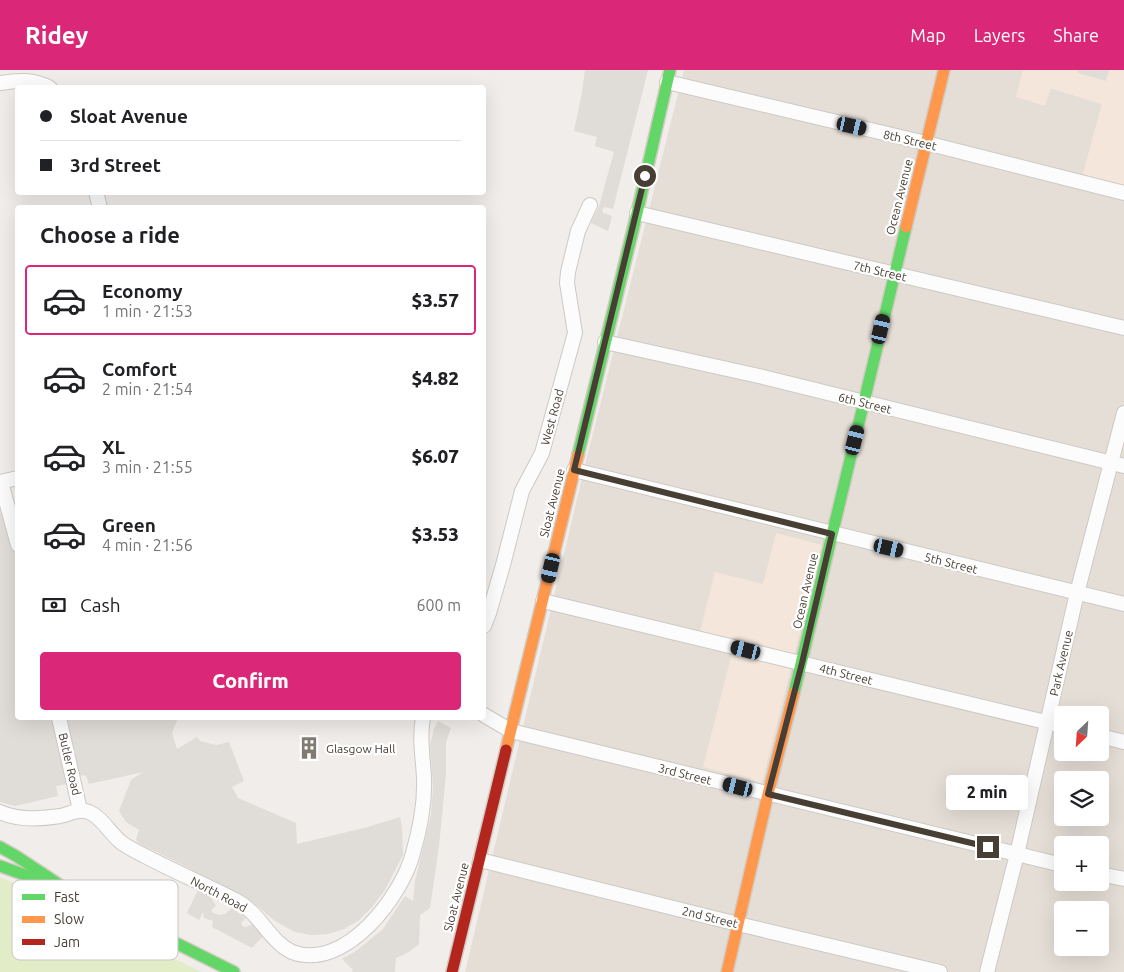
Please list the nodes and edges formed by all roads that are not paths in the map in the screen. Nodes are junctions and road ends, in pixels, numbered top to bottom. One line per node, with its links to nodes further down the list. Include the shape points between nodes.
1 (944, 70): 5 (street, Ocean Avenue)
2 (669, 76): 5 (street, 8th Street); 8 (street, Sloat Avenue)
3 (0, 83): 4 (street, via 33,81)
4 (44, 85)
5 (926, 143): 6 (street, 8th Street); 9 (street, Ocean Avenue)
6 (1124, 193)
7 (590, 204): 23 (street, West Road, via 578,231 566,283 575,333 542,454 522,491)
8 (637, 213): 9 (street, 7th Street); 11 (street, Sloat Avenue)
9 (894, 274): 10 (street, 7th Street); 12 (street, Ocean Avenue)
10 (1124, 328)
11 (605, 342): 12 (street, 6th Street); 15 (street, Sloat Avenue)
12 (864, 403): 14 (street, 6th Street); 18 (street, Ocean Avenue)
13 (1124, 413): 14 (street, Park Avenue)
14 (1118, 464): 20 (street, Park Avenue)
15 (574, 470): 18 (street, 5th Street); 21 (street, Sloat Avenue)
16 (15, 479): 17 (street)
17 (0, 482): 19 (street)
18 (832, 534): 20 (street, 5th Street); 24 (street, Ocean Avenue)
19 (15, 535)
20 (1077, 593): 22 (street, 5th Street); 28 (street, Park Avenue)
21 (542, 601): 24 (street, 4th Street); 30 (street, Sloat Avenue)
22 (1124, 604)
23 (486, 620)
24 (802, 663): 28 (street, 4th Street); 33 (street, Ocean Avenue)
25 (486, 716): 30 (street, 3rd Street)
26 (59, 720): 34 (street, Butler Road)
27 (423, 720): 34 (street, North Road, via 420,738 423,796 407,871 382,913 336,952 307,956 293,953 274,938 244,905 123,844 97,816)
28 (1047, 722): 29 (street, 4th Street); 37 (street, Park Avenue)
29 (1054, 724)
30 (511, 731): 33 (street, 3rd Street); 38 (street, Sloat Avenue)
31 (1109, 738): 32 (street)
32 (1124, 742)
33 (768, 794): 37 (street, 3rd Street); 45 (street, Ocean Avenue)
34 (80, 810): 35 (street, via 58,816 21,819)
35 (0, 812)
36 (0, 847): 44 (street)
37 (1017, 854): 39 (street, 3rd Street); 51 (street, Park Avenue)
38 (480, 860): 45 (street, 2nd Street); 48 (street, Sloat Avenue)
39 (1054, 863)
40 (0, 866): 43 (street)
41 (1109, 876): 42 (street)
42 (1124, 879)
43 (38, 880)
44 (50, 880)
45 (738, 924): 49 (street, Ocean Avenue); 50 (street, 2nd Street)
46 (178, 945): 47 (street)
47 (234, 972)
48 (452, 972)
49 (726, 972)
50 (940, 972)
51 (987, 972)

